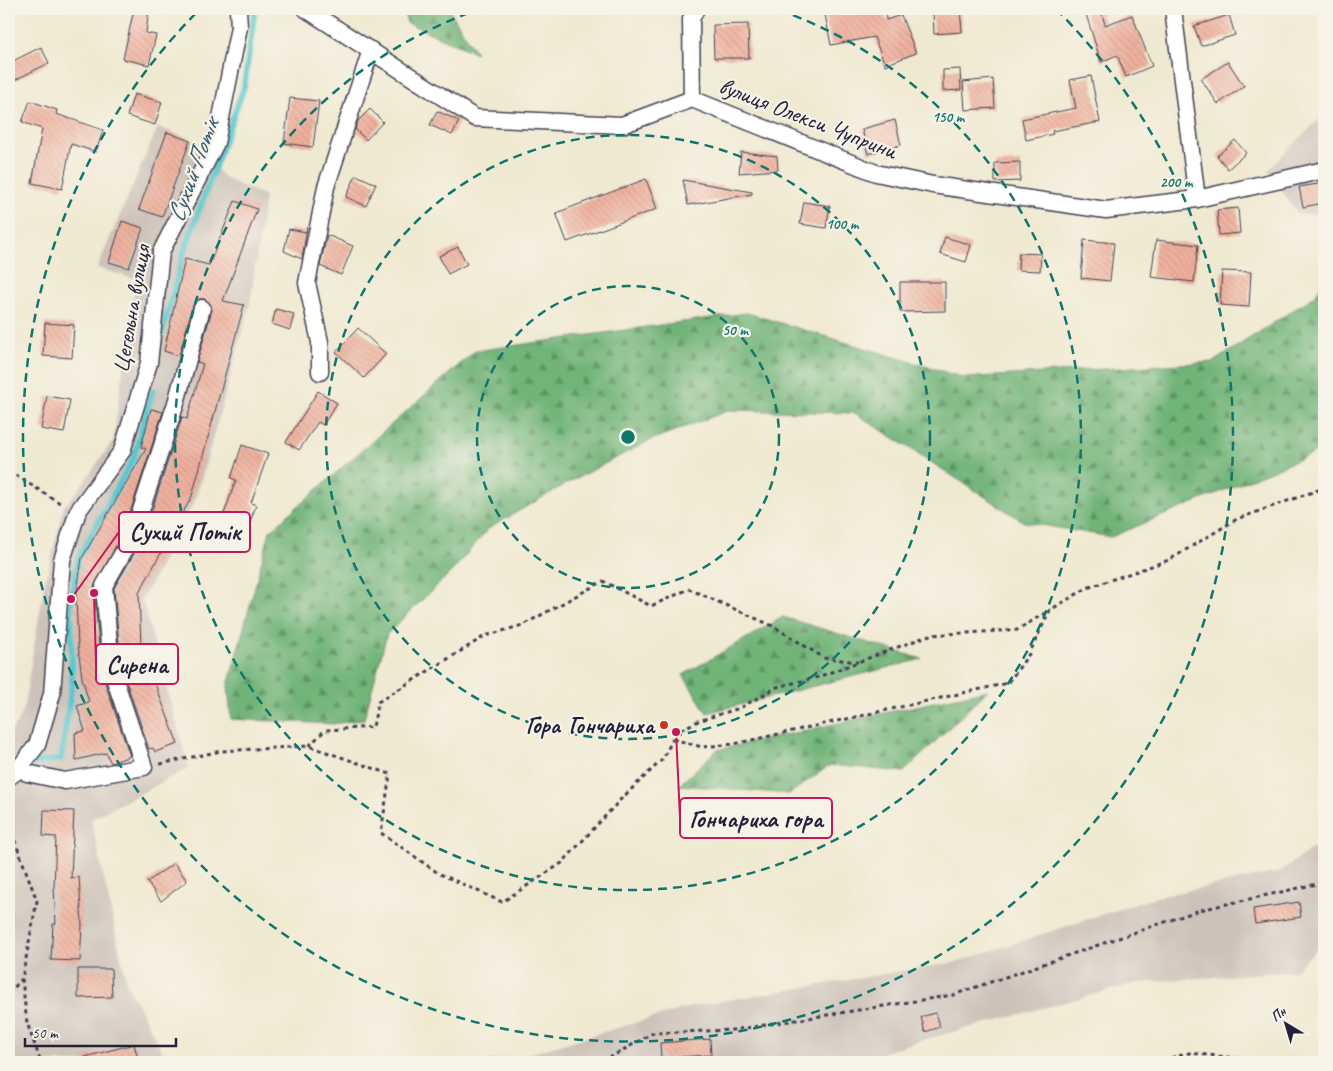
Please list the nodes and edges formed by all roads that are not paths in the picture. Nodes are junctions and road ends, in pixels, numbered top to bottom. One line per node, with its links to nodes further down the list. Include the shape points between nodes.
1 (238, 9): 12 (street, Цегельна вулиця, via 239,27 216,143 161,252 149,363 122,451 78,511 62,560 52,694 37,746)
2 (306, 9): 5 (street, вулиця Олекси Чуприни)
3 (696, 9): 6 (street, via 691,19)
4 (1173, 9): 8 (street)
5 (371, 50): 6 (street, вулиця Олекси Чуприни, via 475,118 622,126); 10 (street, via 326,187 307,283 320,342)
6 (692, 99): 8 (street, вулиця Олекси Чуприни, via 876,174 1106,210)
7 (1324, 170): 8 (street, вулиця Олекси Чуприни)
8 (1197, 200)
9 (202, 308): 11 (street, via 176,403 133,535 104,586 111,668 144,767 65,780)
10 (320, 372)
11 (27, 773)
12 (9, 777)

